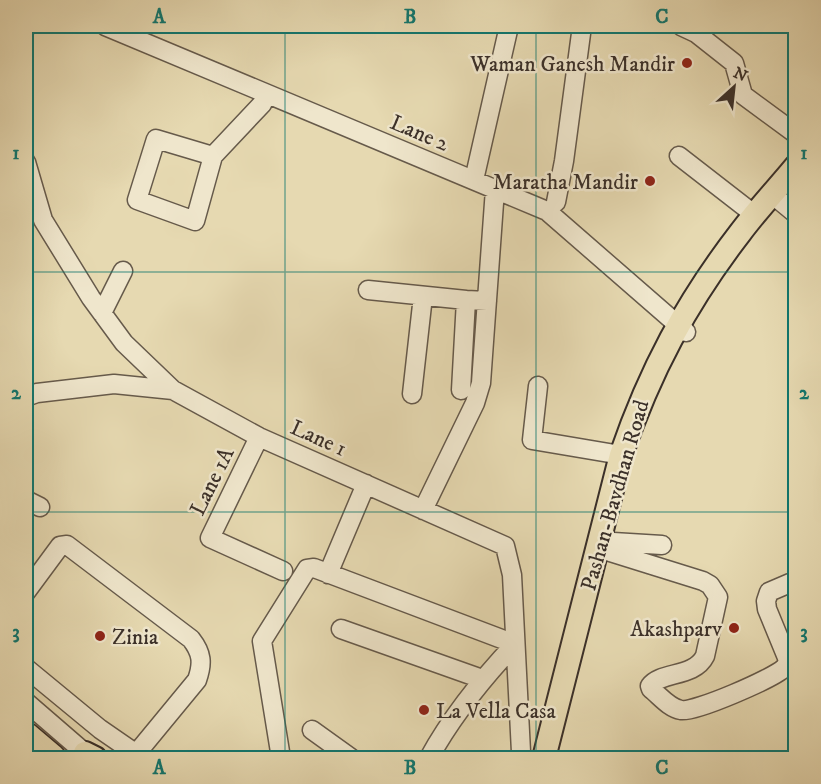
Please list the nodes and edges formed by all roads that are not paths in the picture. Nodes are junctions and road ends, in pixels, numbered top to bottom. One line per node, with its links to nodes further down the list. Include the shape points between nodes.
1 (105, 26): 5 (street, Lane 2)
2 (509, 26): 11 (street)
3 (582, 26): 14 (street)
4 (693, 28): 6 (street, via 734,63 743,95)
5 (267, 94): 7 (street); 11 (street, Lane 2)
6 (795, 134)
7 (213, 156): 7 (street, via 156,139 137,200 195,221)
8 (679, 156): 16 (street)
9 (26, 162): 22 (street, Lane 1, via 43,220)
10 (795, 166): 16 (main road, Pashan-Bavdhan Road)
11 (474, 180): 13 (street, Lane 2)
12 (795, 181): 15 (main road, Pashan-Bavdhan Road)
13 (495, 189): 21 (street); 23 (street, Lane 2, via 547,211)
14 (556, 202)
15 (787, 207): 23 (main road, Pashan-Bavdhan Road)
16 (755, 215): 23 (main road, Pashan-Bavdhan Road)
17 (123, 271): 22 (street)
18 (368, 290): 19 (street)
19 (423, 296): 20 (street); 27 (street)
20 (466, 300): 21 (street); 26 (street)
21 (486, 302): 32 (street, via 481,383 475,403)
22 (102, 313): 25 (street, Lane 1, via 124,343)
23 (682, 328): 30 (main road, Pashan-Bavdhan Road, via 647,385); 34 (main road, Pashan-Bavdhan Road, via 631,464)
24 (537, 386): 30 (street, via 532,440)
25 (173, 390): 28 (street, via 114,384); 29 (street, Lane 1)
26 (461, 390)
27 (412, 394)
28 (26, 397)
29 (259, 437): 31 (street, Lane 1); 35 (street, Lane 1A, via 210,538)
30 (621, 455): 54 (main road, Pashan-Bavdhan Road)
31 (366, 484): 32 (street, Lane 1); 36 (street)
32 (423, 510): 40 (street, Lane 1, via 505,546 512,575)
33 (662, 545): 34 (street)
34 (611, 547): 37 (street, via 703,581 714,590 717,597 702,662 650,686 681,710 729,696 783,669 788,660 765,601 769,592); 55 (main road, Pashan-Bavdhan Road)
35 (283, 571)
36 (328, 574): 40 (street); 50 (street, via 310,568 304,571 262,641)
37 (790, 583)
38 (26, 591): 47 (street, via 60,546 67,545 197,646 202,668 198,680)
39 (341, 629): 42 (street)
40 (515, 644): 42 (street); 53 (street, Lane 1)
41 (26, 668): 47 (street)
42 (483, 679): 52 (street)
43 (26, 702): 48 (street)
44 (312, 730): 51 (street)
45 (26, 736): 49 (highway)
46 (26, 751): 49 (main road)
47 (139, 756)
48 (89, 757)
49 (50, 759)
50 (281, 759)
51 (351, 759)
52 (429, 759)
53 (524, 759)
54 (543, 759)
55 (560, 759)

